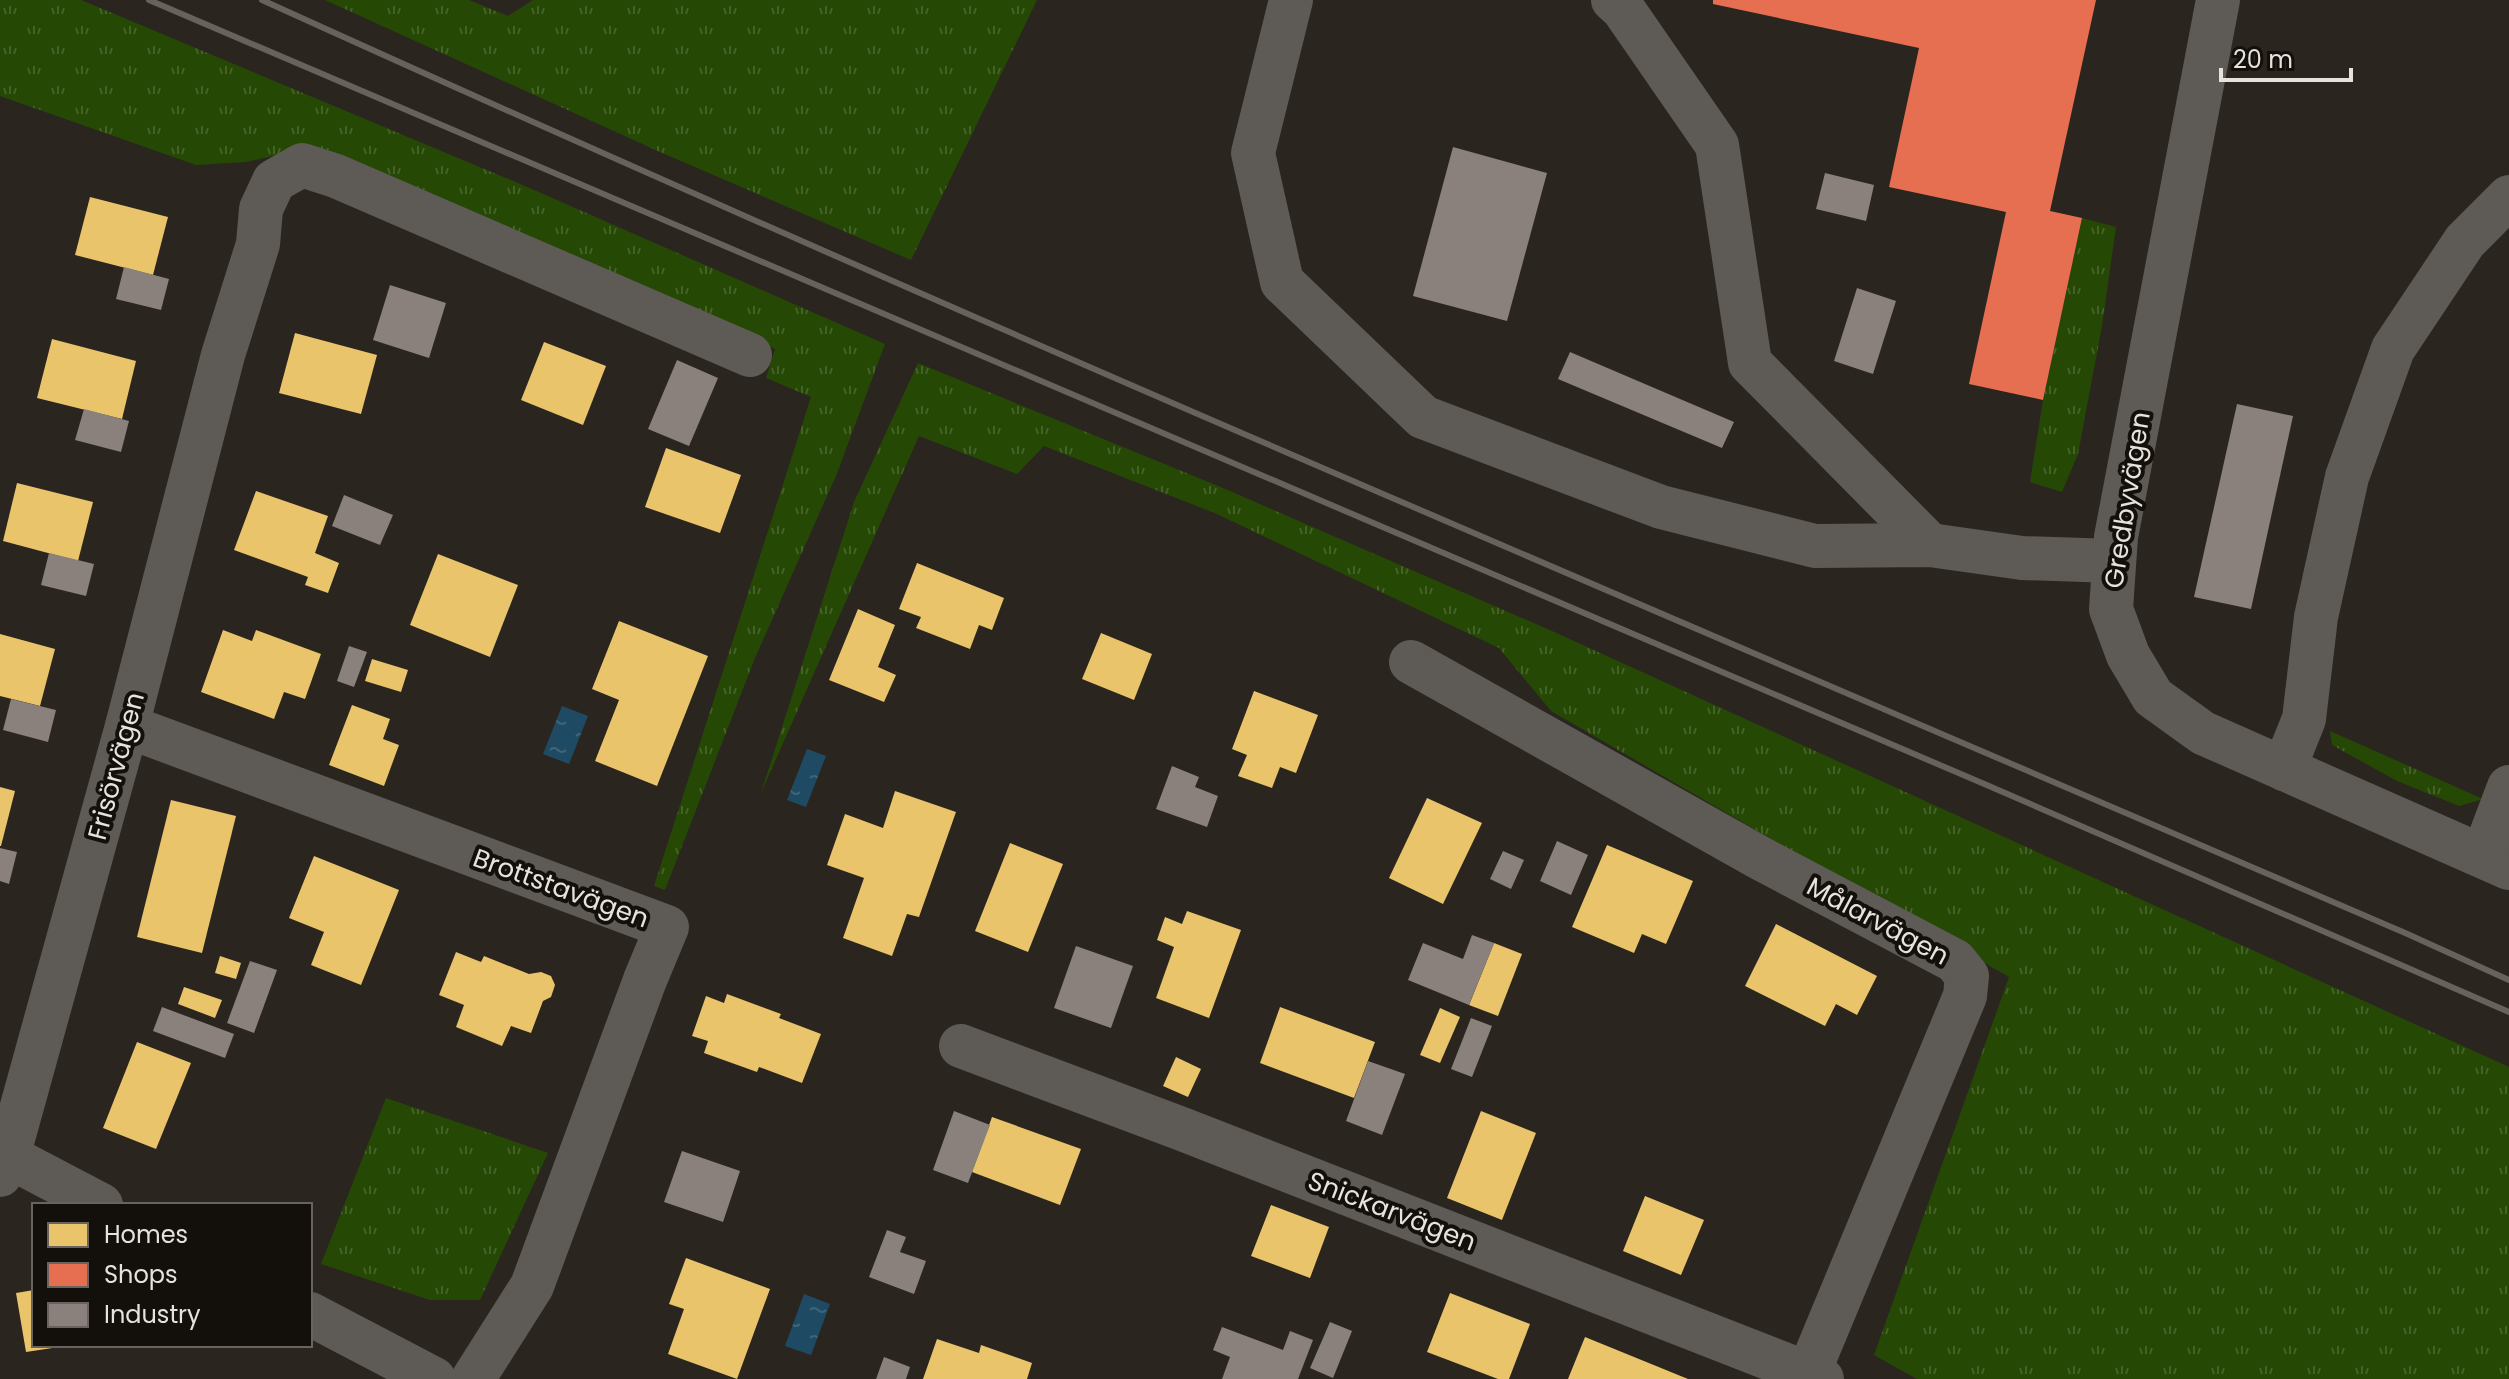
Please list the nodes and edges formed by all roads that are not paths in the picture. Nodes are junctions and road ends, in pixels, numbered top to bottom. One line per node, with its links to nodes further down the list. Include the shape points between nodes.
1 (1291, 0): 6 (street, via 1253,153 1282,282 1423,417 1661,507 1815,546)
2 (1613, 0): 6 (street, via 1717,145 1750,363)
3 (2218, 0): 7 (street, Gredbyvägen)
4 (2509, 197): 10 (street, via 2465,241 2393,349 2347,477 2316,617 2304,719)
5 (750, 355): 9 (street, Frisörvägen, via 336,176 302,165 274,181 261,209 258,244 223,355)
6 (1930, 545): 7 (street, via 2022,558)
7 (2114, 561): 10 (street, Gredbyvägen, via 2111,609 2128,655 2153,697 2203,733)
8 (1411, 662): 17 (street, Målarvägen, via 1955,961 1967,976 1965,996)
9 (127, 726): 14 (street, Frisörvägen); 19 (street, Brottstavägen, via 667,927 532,1286)
10 (2284, 769): 12 (street, Gredbyvägen)
11 (2509, 787): 12 (street)
12 (2496, 862)
13 (961, 1046): 17 (street, Snickarvägen)
14 (3, 1161): 15 (street)
15 (97, 1203)
16 (312, 1315): 18 (street)
17 (1812, 1377)
18 (434, 1379)
19 (473, 1379)

